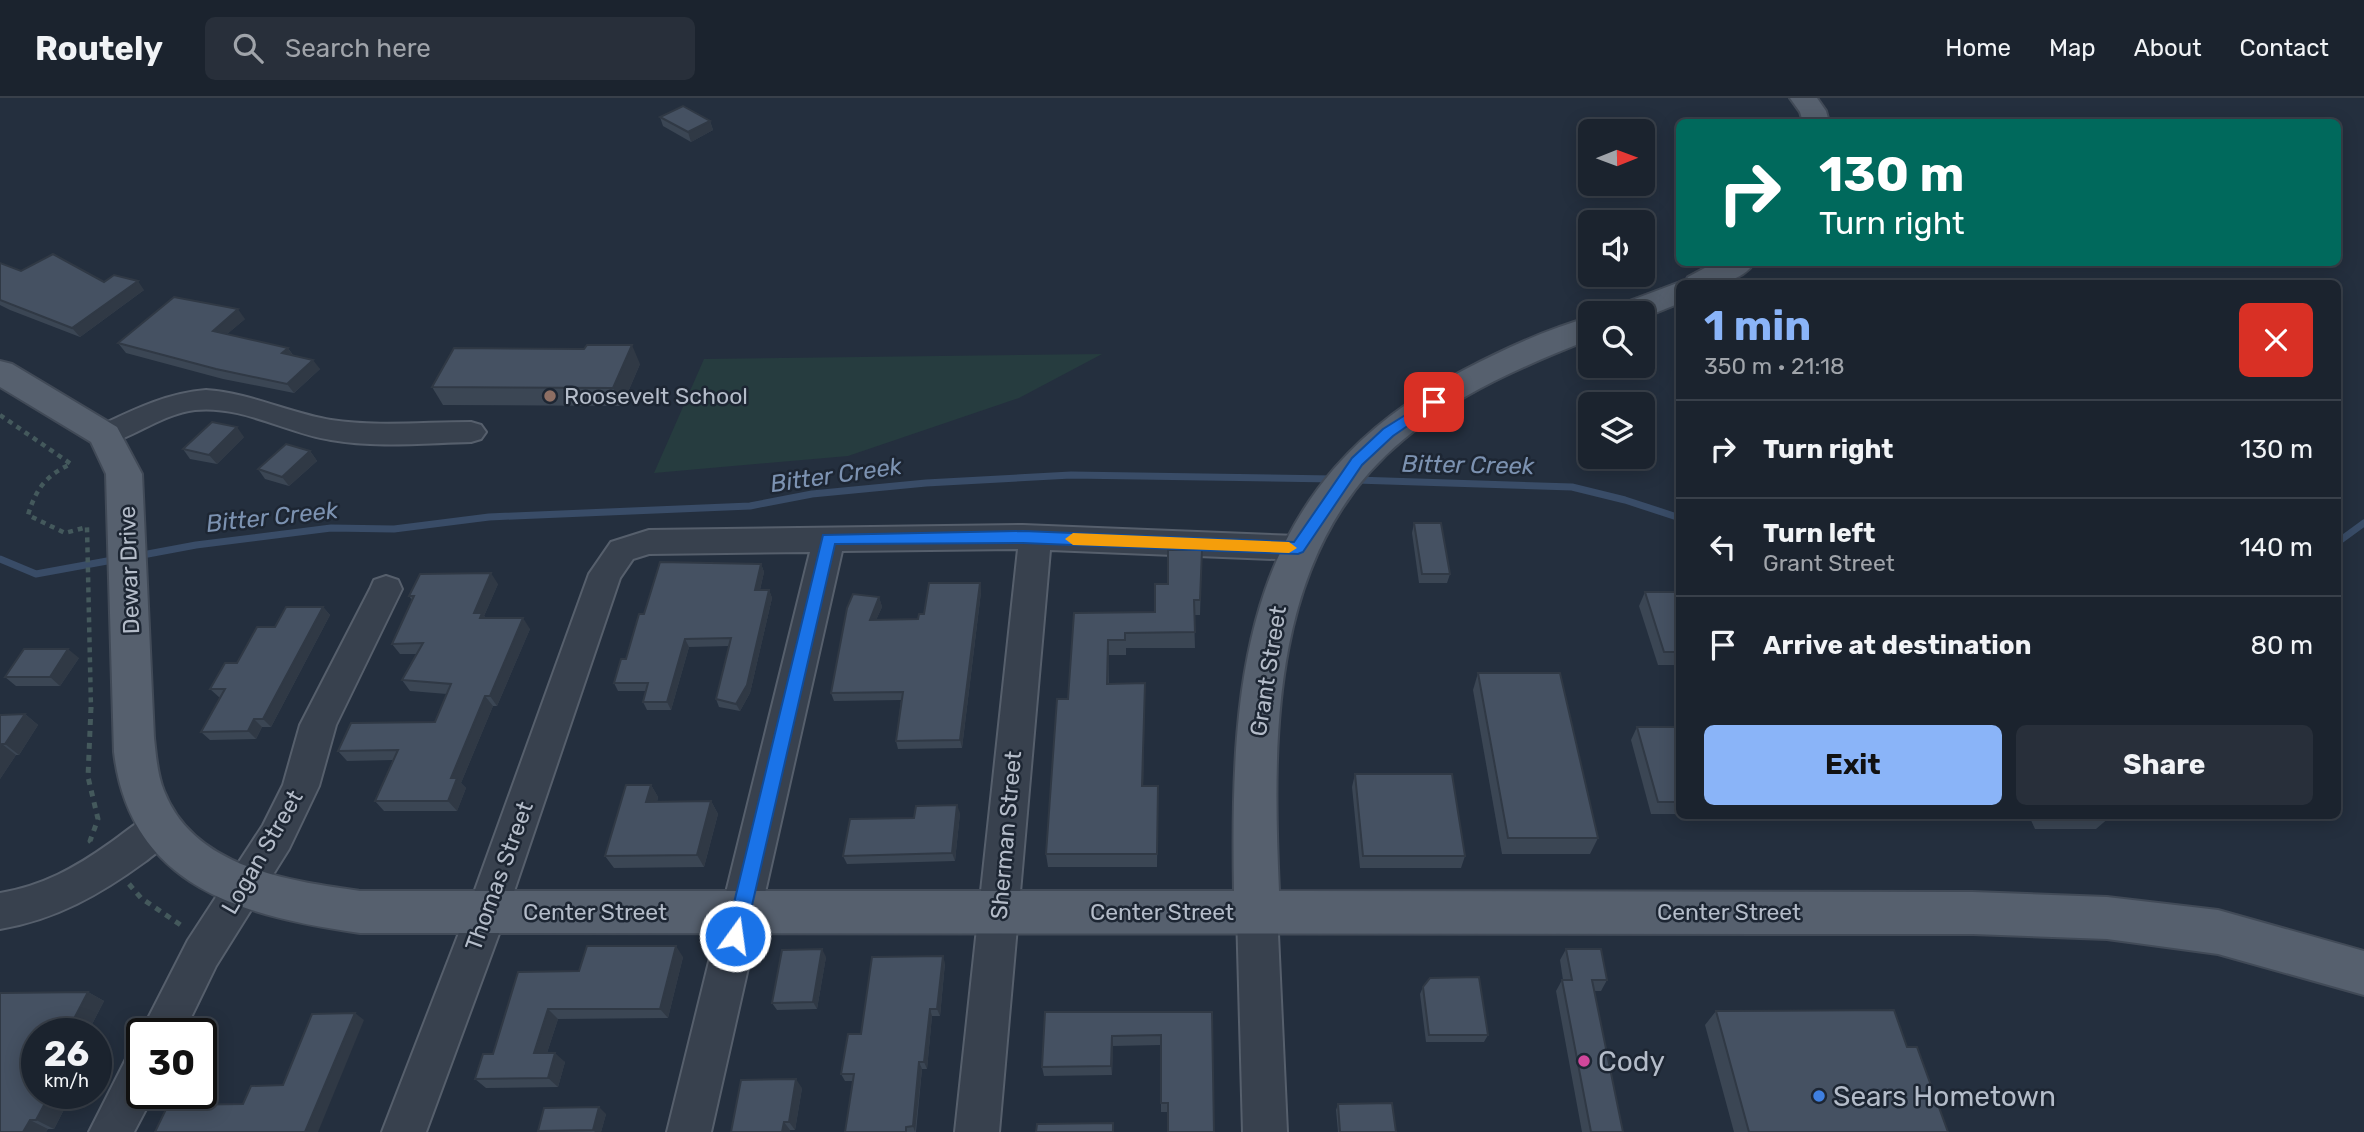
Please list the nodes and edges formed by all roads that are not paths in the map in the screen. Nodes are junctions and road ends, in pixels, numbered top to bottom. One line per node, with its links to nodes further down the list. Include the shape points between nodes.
1 (1804, 98): 2 (main road)
2 (1815, 119)
3 (1733, 266): 4 (main road)
4 (1706, 280)
5 (1676, 294): 6 (main road)
6 (1655, 302)
7 (1578, 333): 13 (main road, Grant Street, via 1475,377 1413,414 1357,462)
8 (0, 372): 10 (main road)
9 (471, 432): 10 (lane, via 341,431 209,399 159,411)
10 (105, 435): 15 (main road, Dewar Drive, via 124,474 134,747)
11 (829, 538): 12 (street, Thomas Street); 18 (street, Thomas Street, via 649,542 622,550 605,573); 19 (street)
12 (1035, 538): 13 (street, Thomas Street); 20 (street, Sherman Street)
13 (1300, 543): 21 (main road, Grant Street, via 1273,615 1259,707 1254,805)
14 (386, 589): 16 (street, Logan Street, via 318,725 301,786)
15 (152, 810): 16 (main road, Center Street, via 183,852); 17 (street, via 99,873 59,895)
16 (243, 888): 18 (main road, Center Street, via 295,903 360,912); 23 (street, Logan Street, via 202,953)
17 (0, 911)
18 (486, 912): 19 (main road, Center Street); 26 (street, Thomas Street)
19 (741, 912): 20 (main road, Center Street); 27 (street)
20 (999, 912): 21 (main road, Center Street); 28 (street, Sherman Street)
21 (1257, 912): 22 (main road, Center Street, via 1973,913 2107,918 2218,932); 29 (street, Grant Street)
22 (2364, 973)
23 (169, 1018)
24 (126, 1103): 25 (street)
25 (111, 1132)
26 (404, 1132)
27 (689, 1132)
28 (977, 1132)
29 (1265, 1132)

